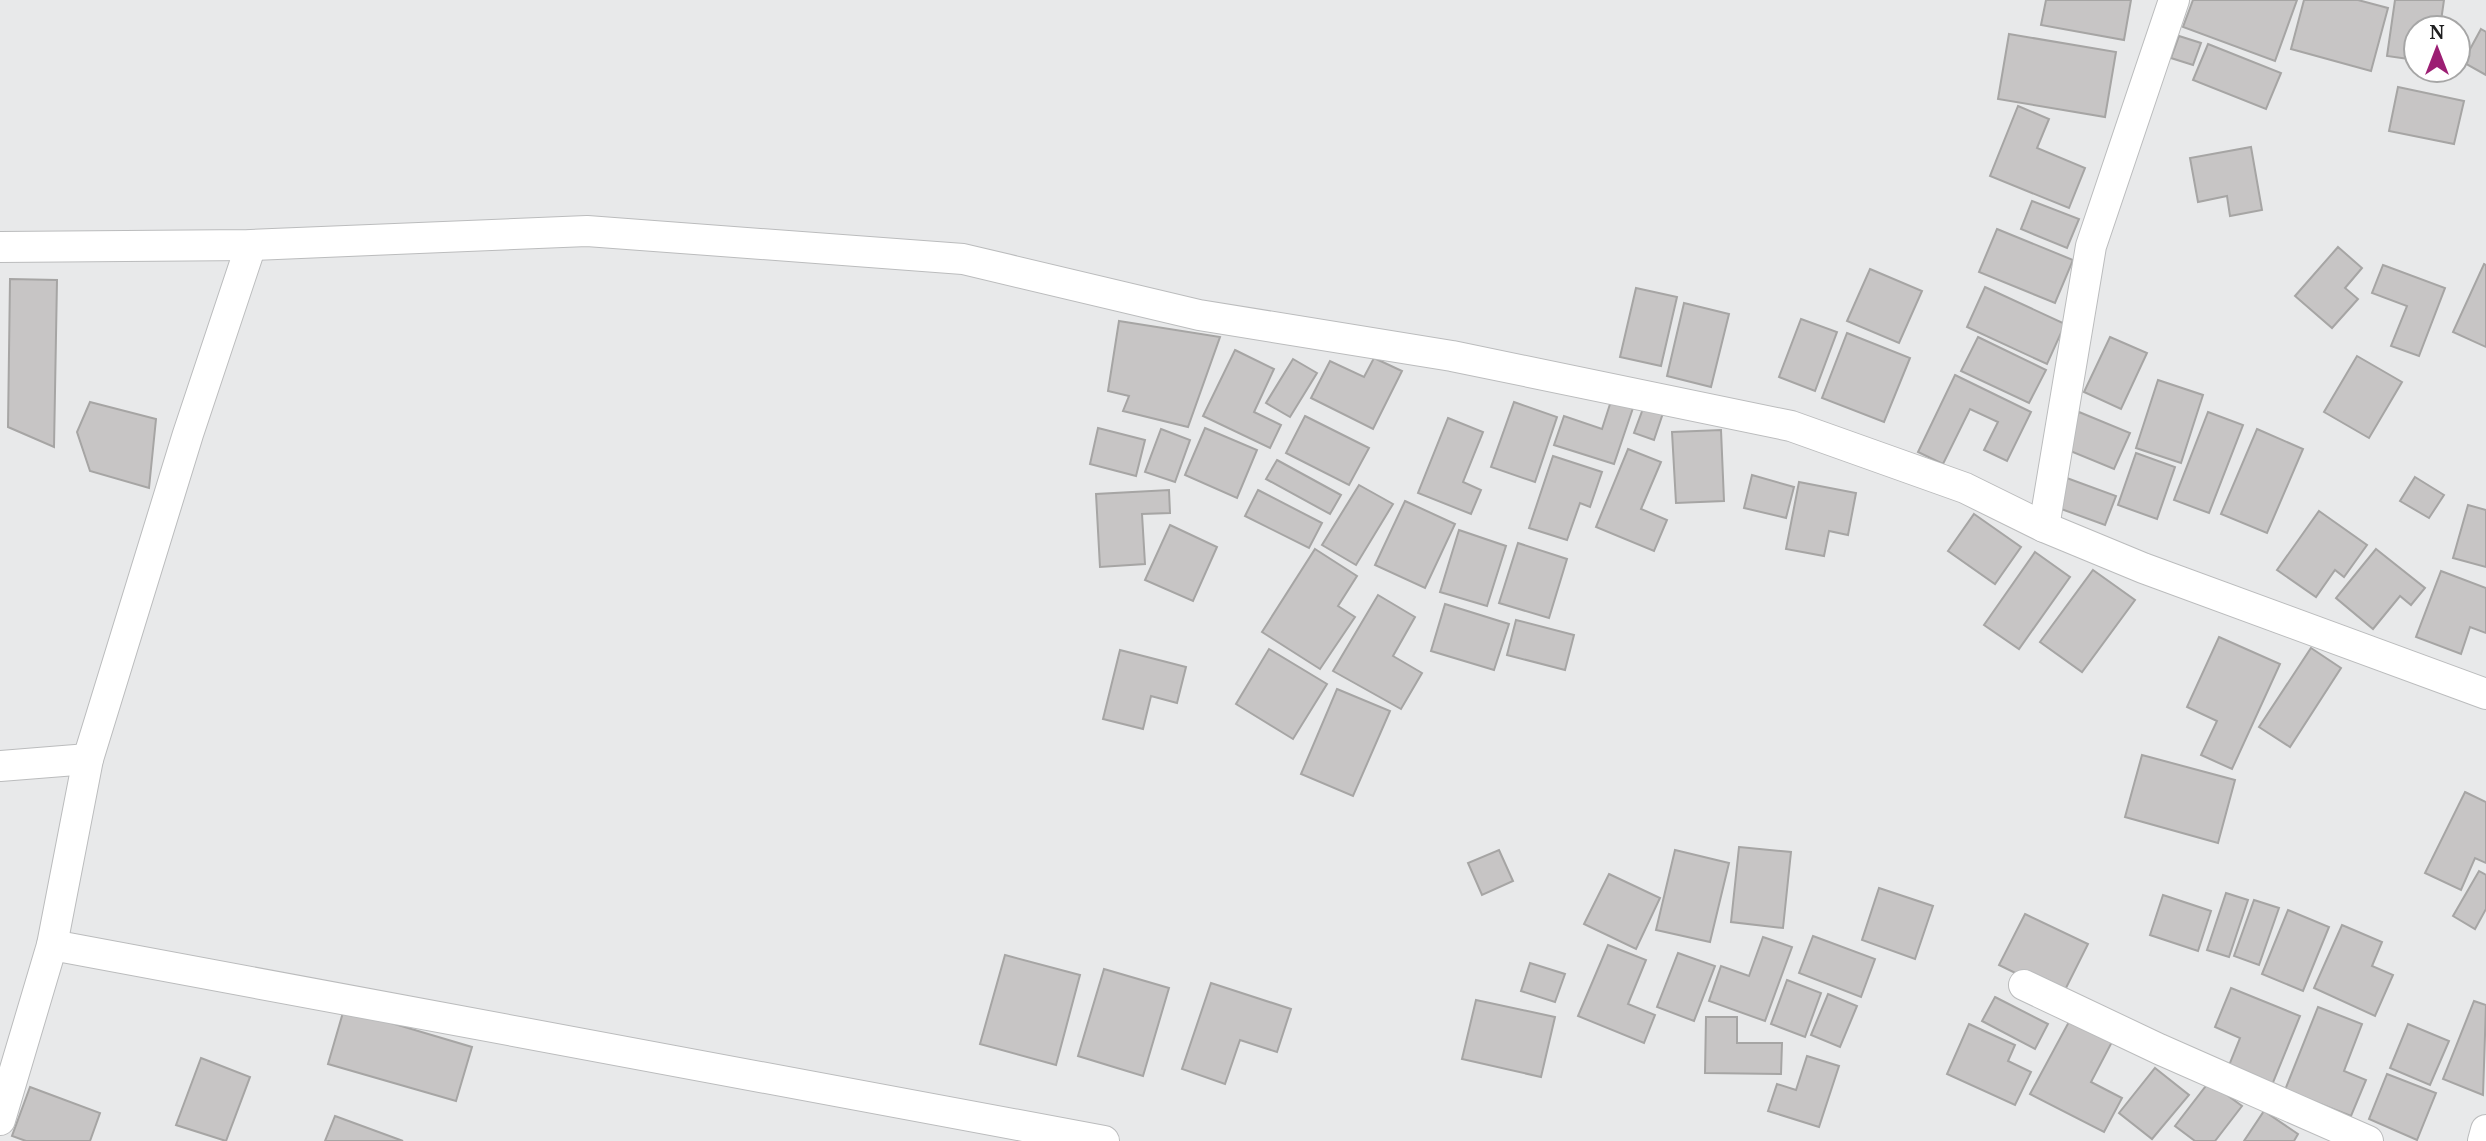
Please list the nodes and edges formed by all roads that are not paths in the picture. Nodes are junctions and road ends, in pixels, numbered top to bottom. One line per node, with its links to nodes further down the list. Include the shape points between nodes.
1 (2174, 0): 4 (street, via 2091,246)
2 (251, 245): 3 (street); 4 (street, via 587,231 963,259 1199,315 1465,358 1791,426 1965,488); 6 (street)
3 (0, 247)
4 (2044, 527): 5 (street)
5 (2486, 694)
6 (88, 760): 7 (street); 8 (street)
7 (0, 766)
8 (52, 945): 10 (street); 12 (street)
9 (2024, 985): 13 (street)
10 (0, 1119)
11 (2486, 1130): 14 (street)
12 (1104, 1141)
13 (2368, 1141)
14 (2483, 1141)

